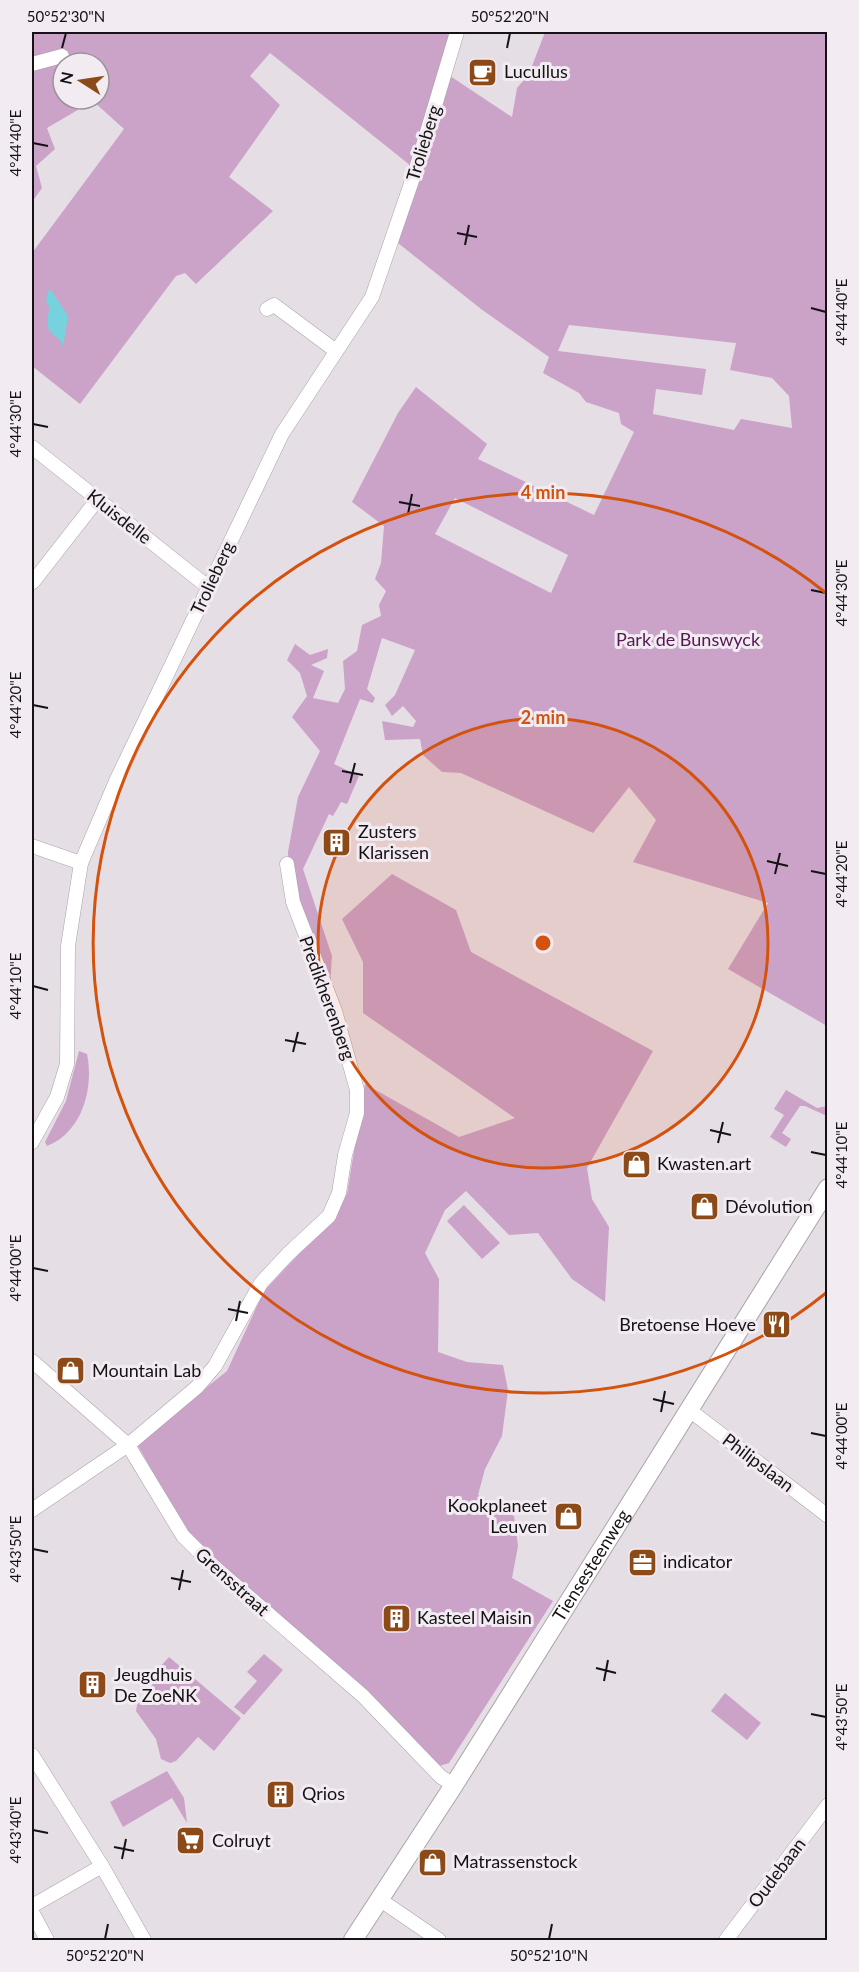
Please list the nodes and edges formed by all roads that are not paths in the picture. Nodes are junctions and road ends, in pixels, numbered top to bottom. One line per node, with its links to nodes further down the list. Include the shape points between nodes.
1 (457, 32): 5 (street, Trolieberg, via 372,297)
2 (51, 59): 3 (street)
3 (32, 64)
4 (267, 309): 5 (street, via 274,304)
5 (336, 351): 9 (street, Trolieberg, via 282,434)
6 (32, 447): 7 (street, Kluisdelle)
7 (97, 500): 8 (street); 9 (street, Kluisdelle)
8 (33, 582)
9 (208, 587): 11 (street, Trolieberg)
10 (32, 846): 11 (street)
11 (81, 863): 13 (street, Trolieberg, via 68,946 67,1064 57,1097)
12 (287, 864): 17 (street, Predikherenberg, via 293,902 335,1011 357,1090 357,1113 339,1193 329,1216 261,1284 215,1366 197,1387)
13 (32, 1143)
14 (828, 1188): 16 (main road, Tiensesteenweg)
15 (32, 1361): 17 (street, Grensstraat)
16 (688, 1409): 19 (street, Philipslaan); 22 (main road, Tiensesteenweg)
17 (128, 1445): 18 (street, Predikherenberg); 22 (street, Grensstraat, via 183,1536 363,1696)
18 (32, 1510)
19 (828, 1516)
20 (32, 1755): 21 (street)
21 (36, 1771): 24 (street)
22 (454, 1785): 25 (main road, Tiensesteenweg)
23 (828, 1805): 32 (street, Oudebaan)
24 (102, 1866): 26 (street); 29 (street)
25 (379, 1899): 30 (main road, Tiensesteenweg); 31 (street)
26 (32, 1906)
27 (32, 1912): 28 (street)
28 (47, 1941)
29 (144, 1941)
30 (353, 1941)
31 (439, 1941)
32 (726, 1941)

